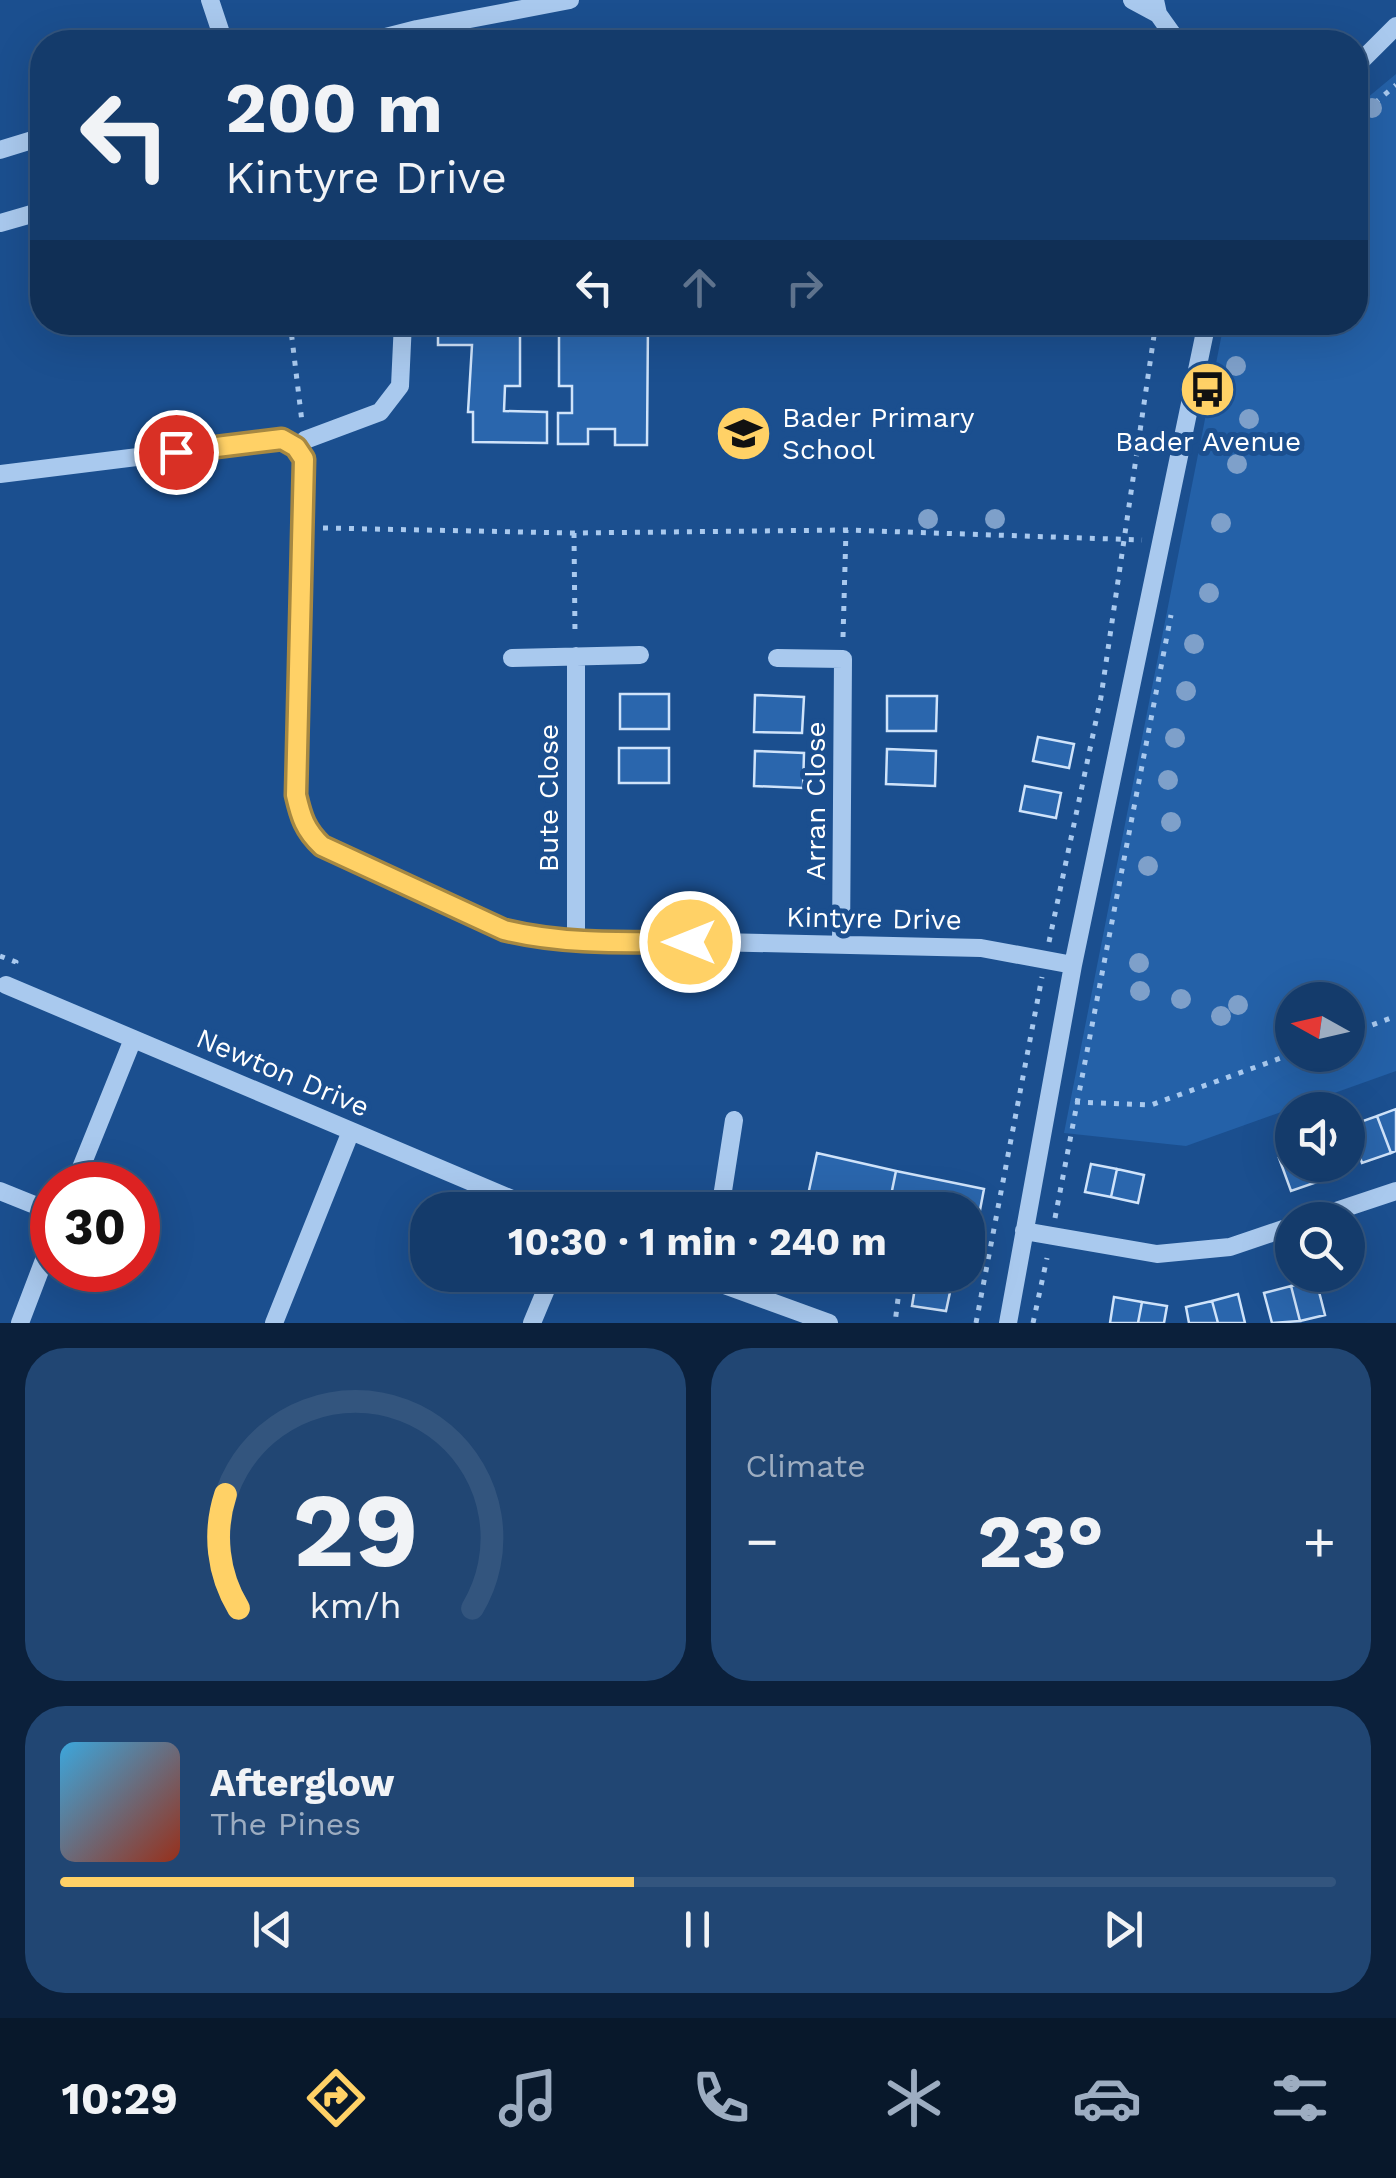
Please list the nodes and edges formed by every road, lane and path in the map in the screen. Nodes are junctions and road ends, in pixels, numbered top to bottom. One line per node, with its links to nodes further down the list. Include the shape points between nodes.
1 (210, 0): 6 (street)
2 (570, 0): 7 (street)
3 (1132, 0): 4 (street)
4 (1156, 7): 8 (street)
5 (1396, 26): 9 (street)
6 (220, 30)
7 (414, 30)
8 (1170, 30)
9 (1368, 54)
10 (1396, 86): 11 (path)
11 (1368, 109)
12 (30, 141): 13 (street)
13 (0, 150)
14 (30, 215): 15 (street)
15 (0, 223)
16 (291, 335): 20 (path)
17 (402, 335): 20 (street, via 400,386 380,412)
18 (1154, 335): 25 (path)
19 (1205, 335): 26 (street)
20 (300, 443): 21 (street, via 282,439); 22 (street, Kintyre Drive)
21 (0, 474)
22 (304, 528): 24 (path); 33 (street, Kintyre Drive, via 296,795 309,834 339,856 504,930)
23 (846, 530): 24 (path); 25 (path); 32 (path)
24 (574, 533): 29 (path)
25 (1124, 539): 26 (path); 35 (path, via 1102,696)
26 (1162, 540): 36 (street)
27 (1174, 600): 43 (path)
28 (640, 655): 29 (street)
29 (576, 656): 30 (street); 33 (street, Bute Close)
30 (512, 658)
31 (777, 658): 32 (street)
32 (843, 660): 34 (street, Arran Close)
33 (576, 941): 34 (street, Kintyre Drive)
34 (841, 944): 35 (street, Kintyre Drive, via 980,948)
35 (1045, 960): 36 (street, Kintyre Drive); 66 (path)
36 (1073, 965): 42 (street)
37 (6, 985): 40 (street, Newton Drive)
38 (1396, 1016): 39 (path)
39 (1365, 1028)
40 (133, 1039): 45 (street, Newton Drive); 46 (street)
41 (1275, 1060): 43 (path, via 1151,1106)
42 (1046, 1101): 43 (path); 53 (street)
43 (1076, 1102): 55 (path)
44 (734, 1120): 50 (street)
45 (351, 1131): 49 (street, Newton Drive); 62 (street)
46 (83, 1162)
47 (1396, 1190): 51 (street)
48 (0, 1191): 52 (street)
49 (495, 1192)
50 (723, 1192)
51 (1361, 1202)
52 (30, 1203)
53 (1024, 1231): 55 (street); 67 (street)
54 (1275, 1232): 55 (street, via 1230,1247 1157,1254)
55 (1052, 1236): 68 (path)
56 (32, 1292): 61 (street)
57 (545, 1292): 63 (street)
58 (736, 1292): 60 (street)
59 (899, 1292): 65 (path)
60 (786, 1317): 64 (street)
61 (20, 1323)
62 (274, 1323)
63 (532, 1323)
64 (829, 1323)
65 (895, 1323)
66 (976, 1323)
67 (1008, 1323)
68 (1033, 1323)

